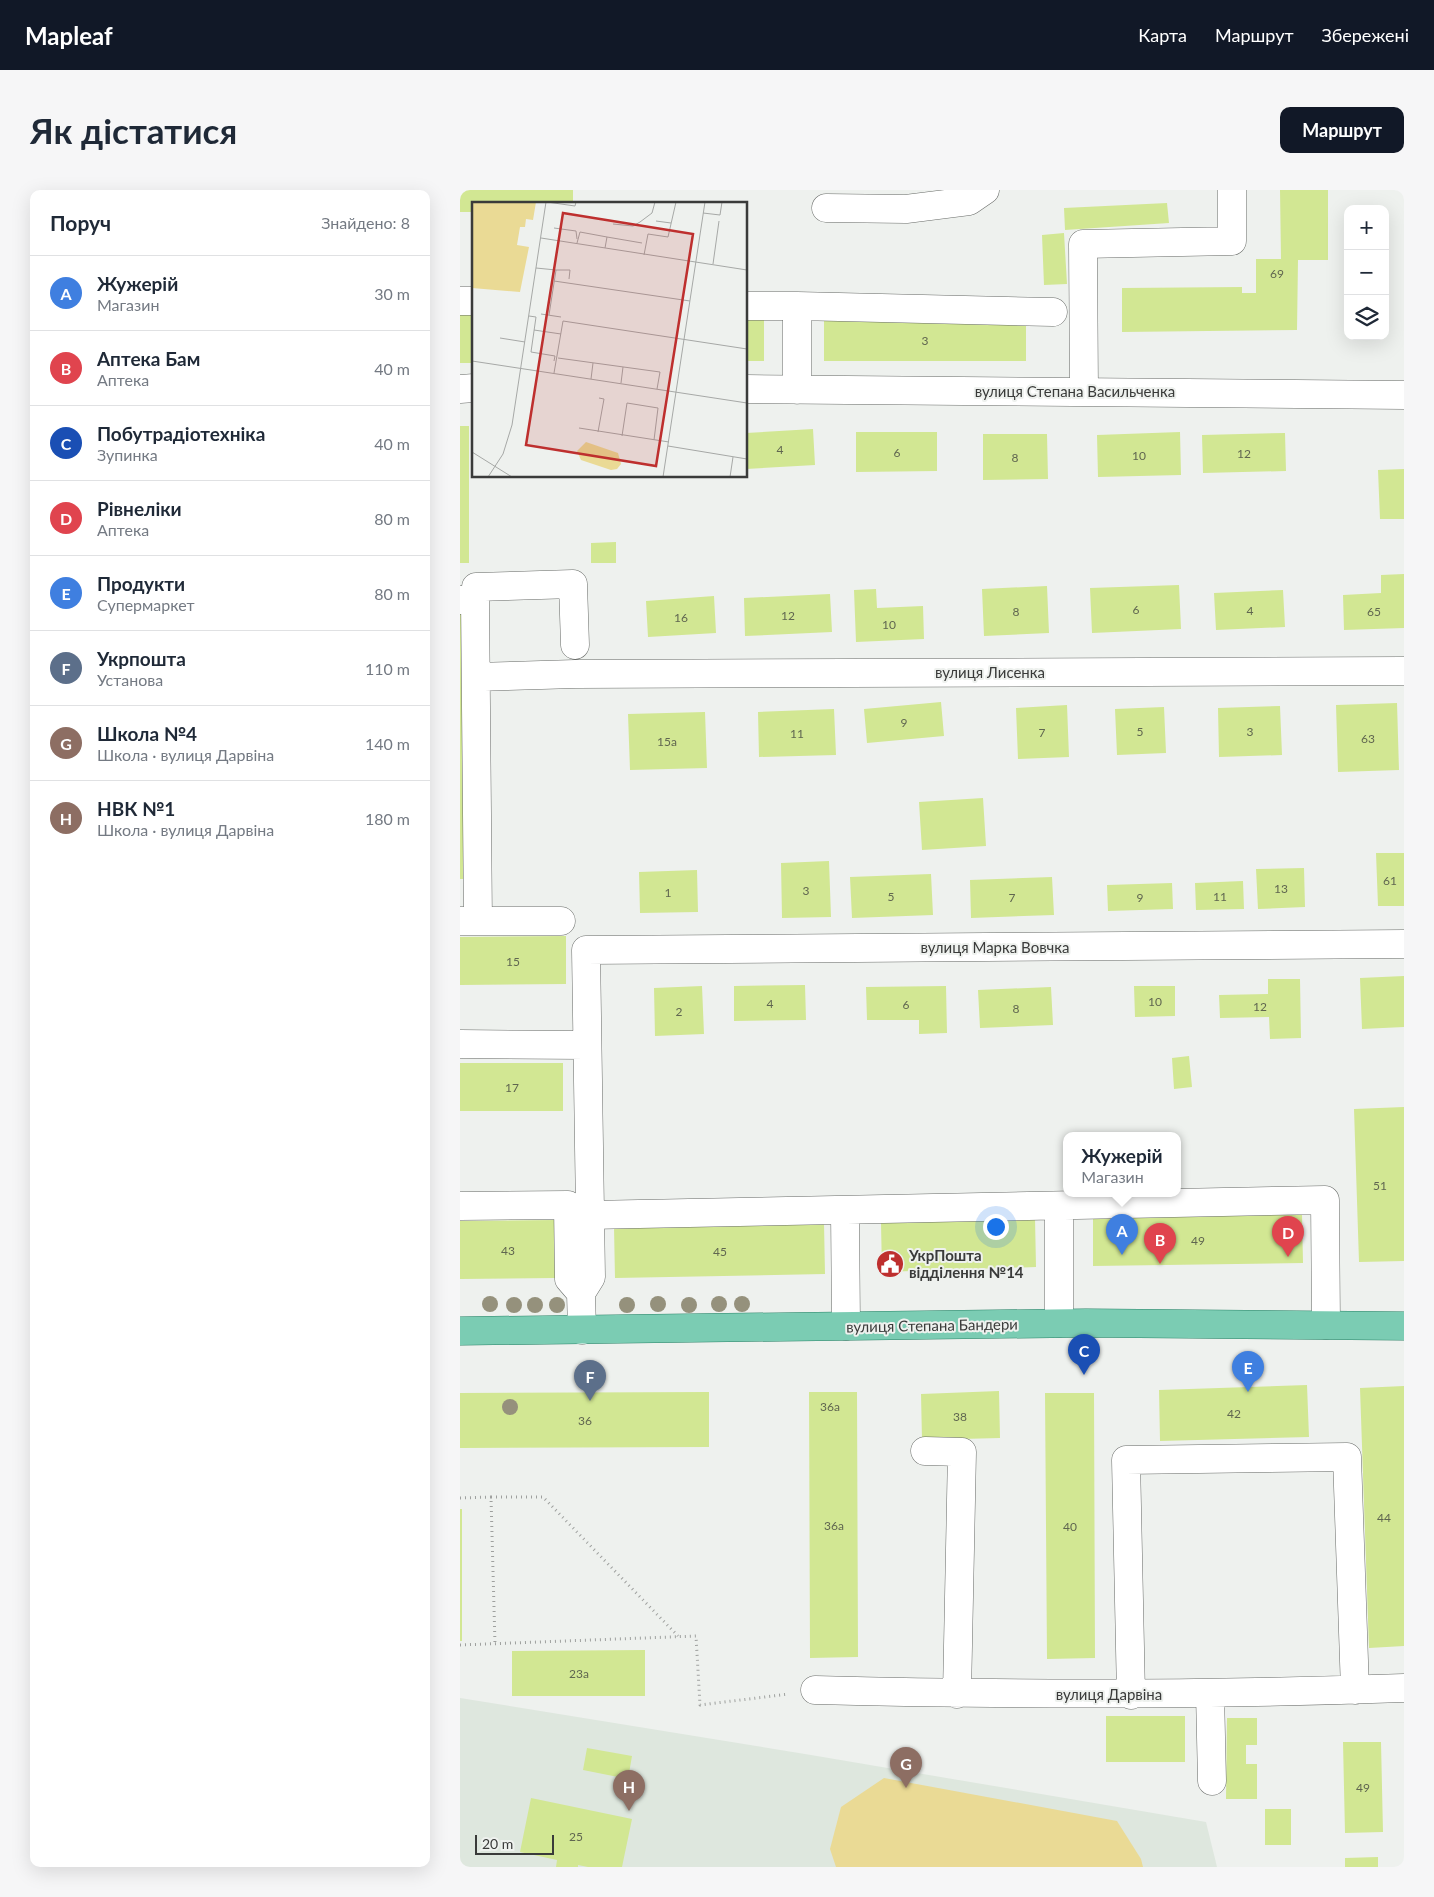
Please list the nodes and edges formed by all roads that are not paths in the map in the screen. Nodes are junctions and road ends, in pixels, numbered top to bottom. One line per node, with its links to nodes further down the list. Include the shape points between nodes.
1 (985, 190): 3 (street, via 969,201 906,209)
2 (1232, 190): 9 (street, via 1232,241 1083,244)
3 (826, 208)
4 (748, 306): 5 (street)
5 (797, 306): 6 (street); 8 (street)
6 (1053, 312)
7 (748, 389): 8 (street, вулиця Степана Васильченка)
8 (797, 390): 9 (street, вулиця Степана Васильченка)
9 (1084, 391): 10 (street, вулиця Степана Васильченка)
10 (1404, 395)
11 (467, 600): 12 (street, via 476,587 572,584); 14 (street)
12 (575, 645)
13 (1404, 671): 14 (street, вулиця Лисенка)
14 (476, 677): 15 (street)
15 (469, 921): 16 (street)
16 (561, 921)
17 (1404, 944): 19 (street, вулиця Марка Вовчка, via 586,950)
18 (460, 1044): 19 (street)
19 (586, 1045): 23 (street)
20 (460, 1206): 24 (street, via 568,1205 569,1279)
21 (1059, 1207): 22 (street); 25 (street); 27 (street, via 1325,1200)
22 (845, 1210): 23 (street); 26 (street)
23 (589, 1215): 24 (street, via 590,1277)
24 (581, 1292): 29 (street)
25 (1059, 1323): 26 (main road, вулиця Степана Бандери); 27 (main road, вулиця Степана Бандери)
26 (846, 1326): 29 (main road, вулиця Степана Бандери)
27 (1326, 1326): 28 (main road, вулиця Степана Бандери)
28 (1404, 1326)
29 (582, 1330): 30 (main road, вулиця Степана Бандери)
30 (460, 1331)
31 (925, 1451): 36 (street, via 962,1452)
32 (1404, 1688): 34 (street, вулиця Дарвіна)
33 (815, 1690): 36 (street, вулиця Дарвіна)
34 (1355, 1690): 35 (street, вулиця Дарвіна); 37 (street, via 1347,1456 1126,1460)
35 (1210, 1693): 37 (street, вулиця Дарвіна); 38 (street)
36 (956, 1694): 37 (street, вулиця Дарвіна)
37 (1131, 1695)
38 (1212, 1780)

